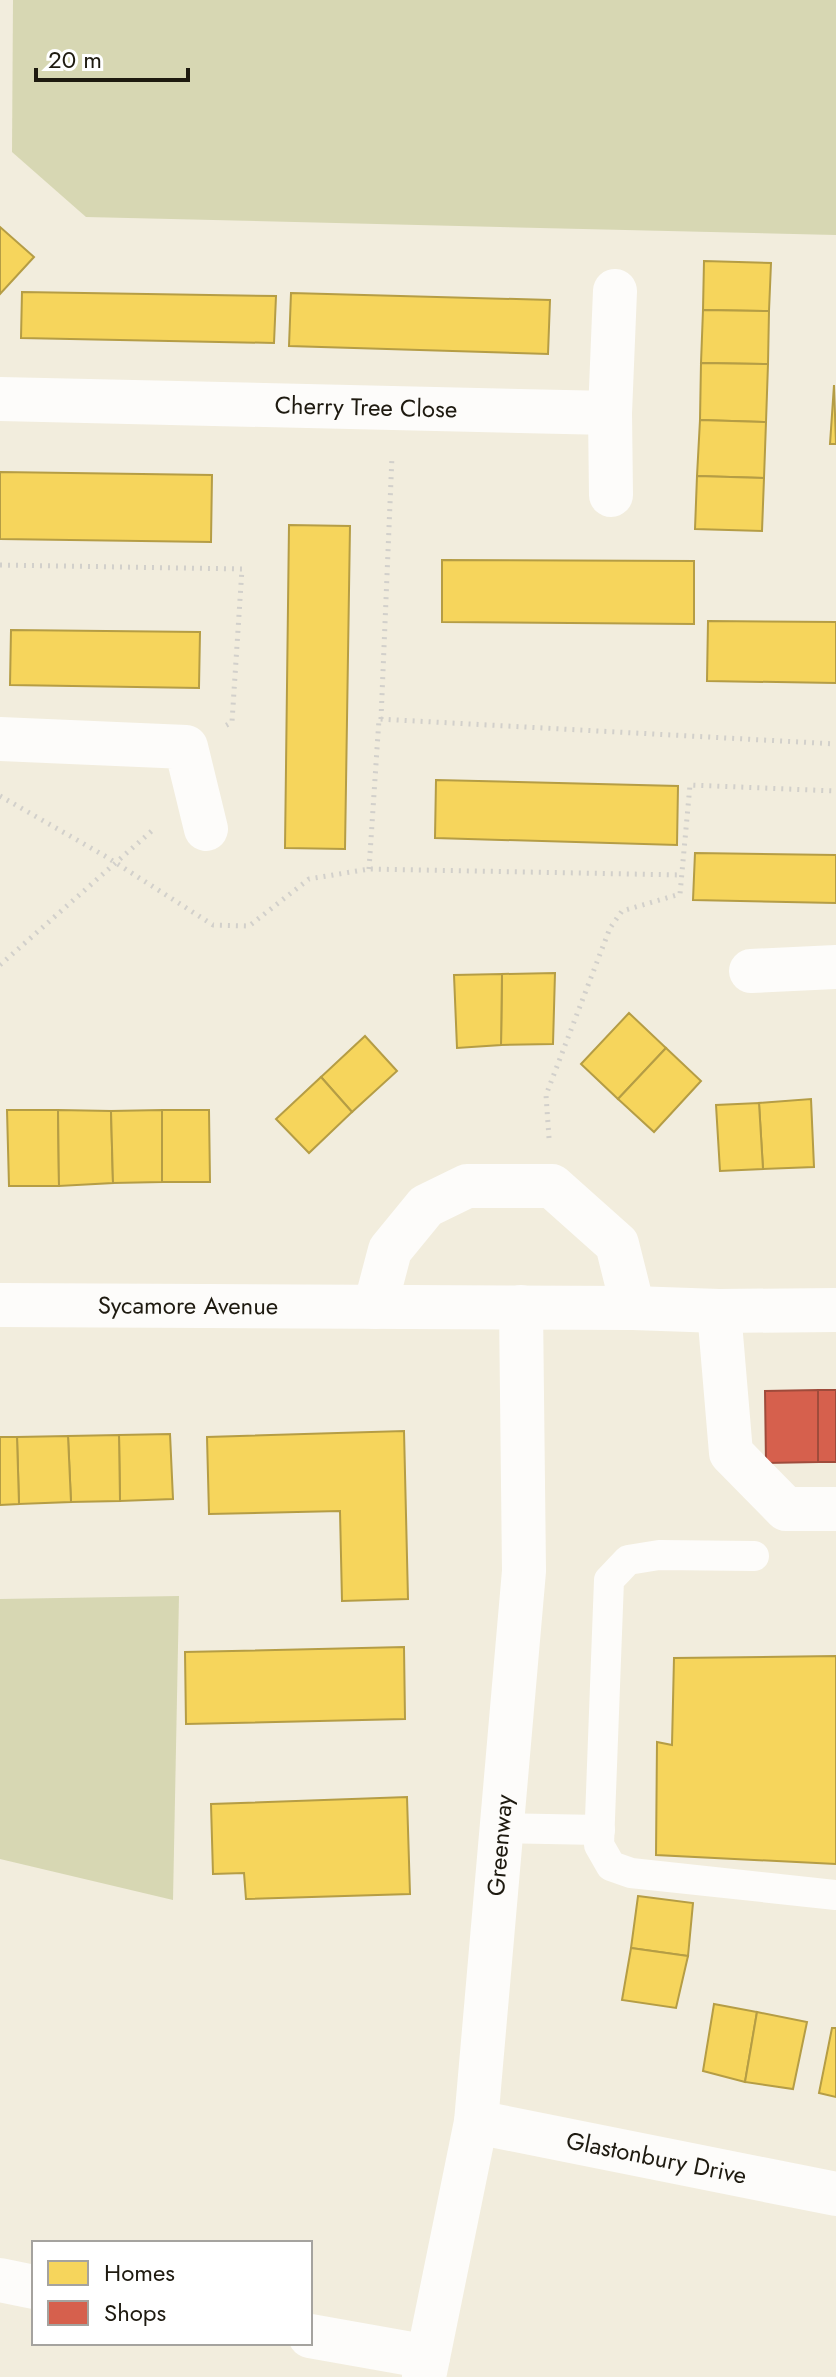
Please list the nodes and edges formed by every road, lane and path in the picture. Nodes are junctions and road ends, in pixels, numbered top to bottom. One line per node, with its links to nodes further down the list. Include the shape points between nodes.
1 (615, 291): 4 (street)
2 (0, 399): 3 (street, Cherry Tree Close)
3 (394, 408): 4 (street, Cherry Tree Close); 7 (path)
4 (610, 413): 5 (street)
5 (611, 495)
6 (0, 565): 10 (path, via 242,569 232,722)
7 (381, 719): 9 (path); 15 (path)
8 (0, 739): 10 (street)
9 (836, 744)
10 (186, 747): 13 (street)
11 (836, 791): 16 (path, via 690,785)
12 (0, 796): 14 (path)
13 (205, 825): 14 (path, via 153,829)
14 (116, 864): 15 (path, via 213,925 249,926 309,879); 17 (path)
15 (369, 869): 16 (path)
16 (682, 875): 20 (path, via 680,894 622,911 610,928 546,1095)
17 (0, 965)
18 (836, 967): 19 (street)
19 (751, 971)
20 (552, 1186): 22 (street, via 467,1186 426,1206 390,1250); 24 (street, via 617,1244)
21 (0, 1305): 22 (street, Sycamore Avenue)
22 (375, 1307): 23 (street, Sycamore Avenue)
23 (521, 1307): 24 (street, Sycamore Avenue); 29 (street, Greenway, via 524,1571)
24 (633, 1308): 26 (street, Sycamore Avenue)
25 (836, 1310): 26 (street, Sycamore Avenue)
26 (719, 1311): 27 (street, via 731,1453 786,1509)
27 (836, 1509)
28 (754, 1556): 30 (lane, via 659,1555 628,1560 609,1580)
29 (501, 1828): 30 (lane); 32 (street, Greenway)
30 (600, 1830): 31 (lane, via 599,1845 611,1866 631,1873)
31 (836, 1895)
32 (476, 2122): 33 (street, Glastonbury Drive); 37 (street, Greenway)
33 (836, 2194)
34 (0, 2280): 35 (street)
35 (32, 2287)
36 (312, 2337): 37 (street)
37 (426, 2367)

